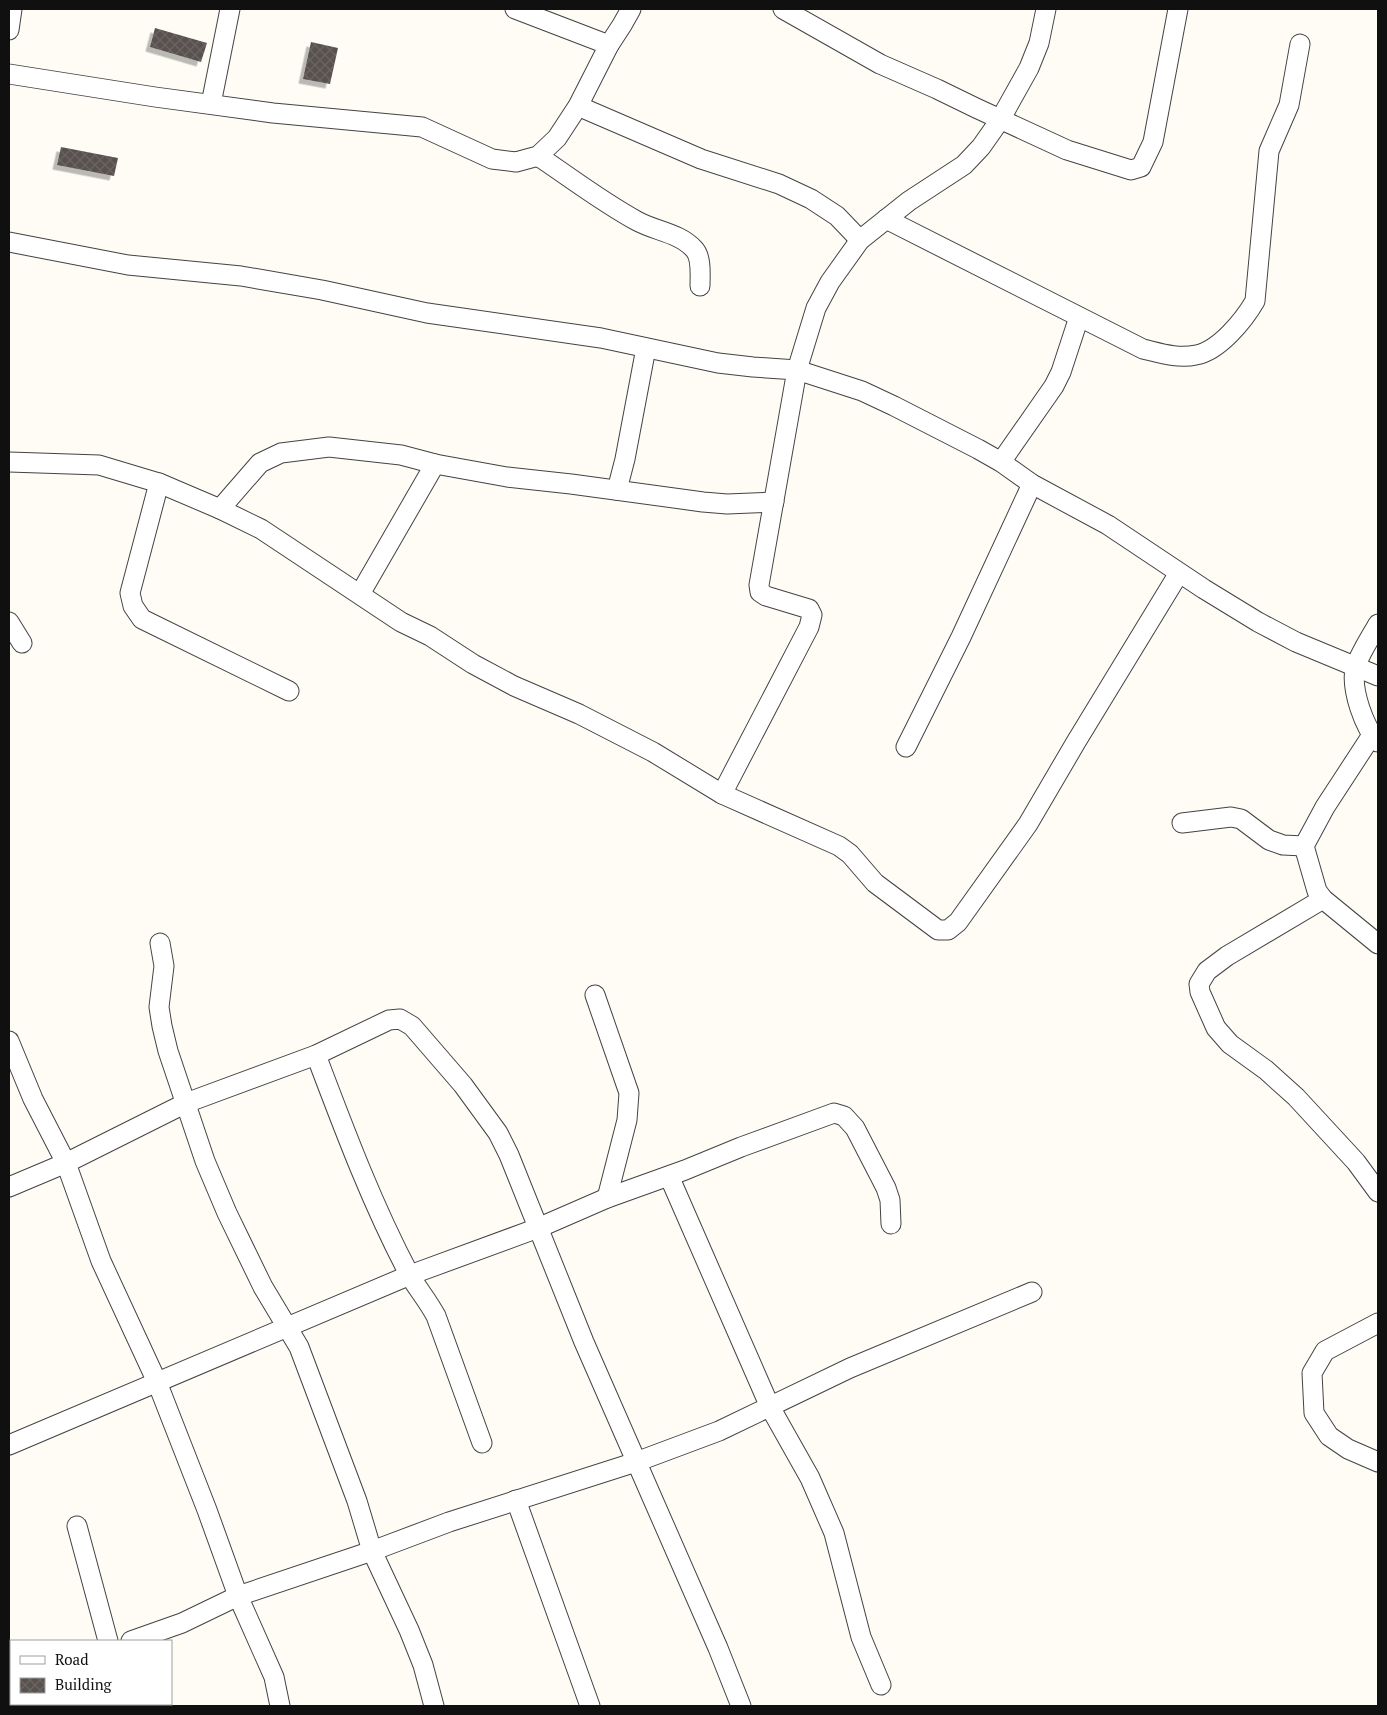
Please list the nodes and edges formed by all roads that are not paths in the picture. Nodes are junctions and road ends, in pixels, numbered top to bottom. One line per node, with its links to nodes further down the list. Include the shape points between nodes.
1 (12, 9): 8 (street)
2 (230, 9): 12 (street)
3 (515, 9): 10 (street)
4 (631, 9): 10 (street)
5 (783, 9): 14 (street, via 880,64)
6 (1046, 9): 14 (street, via 1039,43 1029,68)
7 (1178, 9): 14 (street, via 1153,142 1141,167 1131,170 1108,164 1067,150)
8 (9, 30)
9 (1300, 44): 20 (street, via 1289,105 1269,152 1255,301 1245,318 1215,347 1197,355 1173,356 1142,349)
10 (609, 45): 13 (street)
11 (9, 74): 12 (street)
12 (211, 104): 15 (street, via 422,127 492,159 516,162)
13 (578, 106): 15 (street, via 557,138); 17 (street, via 701,159 779,184 811,199 837,216)
14 (1000, 120): 16 (street, via 964,165)
15 (538, 156): 19 (street, via 614,208 683,240 696,251)
16 (886, 219): 17 (street); 20 (street)
17 (860, 240): 22 (street, via 816,308)
18 (9, 242): 21 (street, via 128,265 242,276 427,313 543,328)
19 (700, 286)
20 (1079, 317): 24 (street, via 1054,386)
21 (646, 348): 22 (street, via 718,363); 28 (street)
22 (797, 370): 24 (street, via 862,391); 29 (street)
23 (9, 462): 26 (street, via 99,465)
24 (1001, 462): 27 (street)
25 (435, 464): 28 (street, via 507,477); 30 (street, via 402,455 329,447 281,453 260,463); 32 (street)
26 (159, 483): 30 (street); 38 (street, via 130,594 133,606 142,619)
27 (1032, 484): 31 (street, via 1108,525); 40 (street)
28 (617, 490): 29 (street, via 711,503)
29 (774, 502): 41 (street, via 760,592 809,609 812,615 809,627)
30 (220, 509): 32 (street, via 261,529)
31 (1179, 573): 36 (street, via 1258,622); 41 (street, via 1028,824 958,922 948,930 938,930 875,883 839,846)
32 (360, 594): 41 (street, via 473,664 653,752)
33 (9, 622): 35 (street)
34 (1378, 624): 36 (street)
35 (22, 643)
36 (1355, 667): 37 (street); 39 (street, via 1354,686)
37 (1378, 676)
38 (289, 691)
39 (1375, 738): 43 (street, via 1324,807)
40 (906, 747)
41 (722, 794)
42 (1182, 823): 43 (street, via 1232,817 1241,819 1269,840 1283,845)
43 (1304, 846): 44 (street, via 1317,891)
44 (1323, 900): 46 (street); 54 (street, via 1227,956 1207,971 1200,984 1200,992 1216,1028 1230,1044 1296,1097 1356,1162)
45 (160, 944): 50 (street, via 164,966 160,1007 162,1026)
46 (1378, 944)
47 (595, 995): 55 (street, via 629,1093 627,1120)
48 (9, 1041): 51 (street)
49 (316, 1055): 50 (street); 57 (street, via 389,1020 400,1019 412,1026 463,1085 498,1133); 58 (street, via 355,1158)
50 (186, 1103): 51 (street); 61 (street, via 227,1213 263,1287)
51 (66, 1163): 53 (street); 62 (street, via 102,1261)
52 (669, 1176): 55 (street); 56 (street, via 834,1113 844,1116 855,1128 886,1188); 63 (street)
53 (9, 1187)
54 (1378, 1192)
55 (607, 1198): 57 (street)
56 (891, 1224)
57 (538, 1228): 58 (street); 66 (street)
58 (410, 1276): 61 (street); 65 (street, via 436,1316)
59 (1032, 1292): 63 (street, via 850,1368)
60 (1378, 1323): 67 (street, via 1325,1351 1312,1373 1314,1412 1329,1436 1348,1449)
61 (288, 1327): 62 (street); 70 (street, via 307,1367 357,1501)
62 (157, 1382): 64 (street); 71 (street)
63 (770, 1407): 66 (street, via 719,1431); 74 (street, via 810,1478 834,1533 861,1637)
64 (10, 1440)
65 (482, 1443)
66 (636, 1462): 68 (street); 78 (street)
67 (1378, 1462)
68 (516, 1500): 70 (street); 77 (street)
69 (77, 1526): 72 (street)
70 (372, 1551): 71 (street); 76 (street, via 409,1630)
71 (238, 1596): 73 (street, via 182,1623); 75 (street, via 274,1677)
72 (108, 1640)
73 (134, 1640)
74 (882, 1685)
75 (280, 1706)
76 (434, 1706)
77 (590, 1706)
78 (741, 1706)

